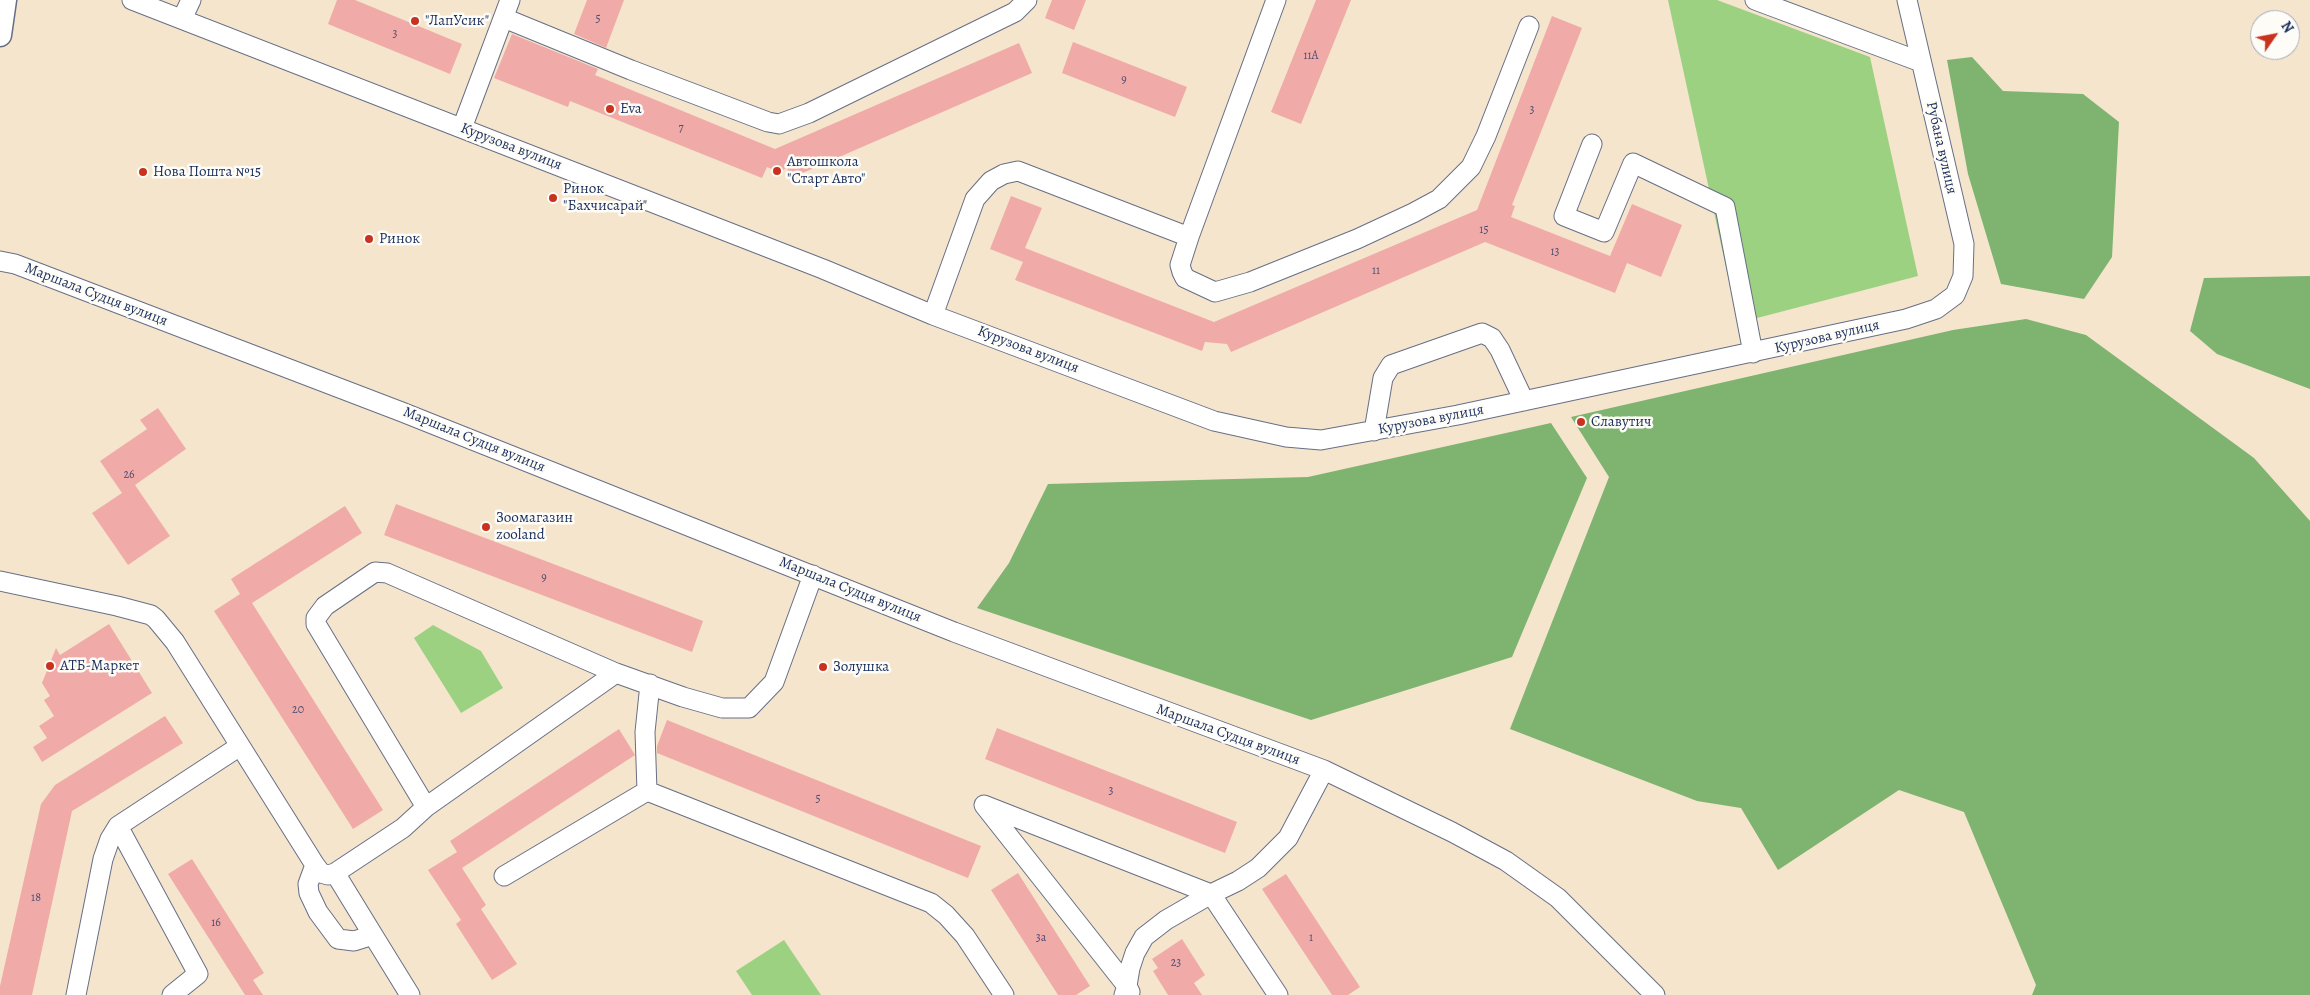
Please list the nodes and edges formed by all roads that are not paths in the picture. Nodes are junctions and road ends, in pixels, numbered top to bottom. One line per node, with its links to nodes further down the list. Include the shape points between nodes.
1 (5, 0): 12 (main road)
2 (132, 0): 10 (street, Курузова вулиця)
3 (191, 0): 10 (street)
4 (510, 0): 9 (street)
5 (1027, 0): 9 (street, via 1015,12 809,114 779,124 631,70)
6 (1276, 0): 16 (street)
7 (1755, 0): 13 (street)
8 (1907, 0): 13 (street, Рубана вулиця)
9 (504, 18): 14 (street)
10 (182, 19): 14 (street, Курузова вулиця)
11 (1528, 26): 16 (street, via 1471,168 1438,199 1357,239 1222,292 1185,278 1180,265)
12 (0, 35)
13 (1921, 62): 18 (street, Рубана вулиця, via 1964,244 1963,276)
14 (462, 128): 19 (street, Курузова вулиця)
15 (1592, 144): 20 (street, via 1564,216 1604,232 1633,163 1725,207)
16 (1189, 237): 19 (street, via 1018,171 1004,174 991,181 975,199)
17 (0, 261): 23 (street, Маршала Судця вулиця, via 402,412)
18 (1955, 295): 20 (street, Курузова вулиця, via 1936,309 1906,319)
19 (933, 314): 22 (street, Курузова вулиця, via 1214,421 1286,437 1321,440)
20 (1753, 353): 21 (street, Курузова вулиця)
21 (1524, 401): 22 (street, Курузова вулиця); 22 (street, via 1500,350 1492,338 1482,334 1391,365 1383,378)
22 (1374, 431)
23 (813, 575): 26 (street, via 774,682 750,708 722,708); 28 (street, Маршала Судця вулиця, via 1017,656)
24 (0, 581): 27 (street, via 151,615 166,629)
25 (616, 673): 26 (street); 30 (street); 30 (street, via 387,573 375,572 366,576 325,606 316,618 316,624)
26 (650, 684): 29 (street, via 645,732)
27 (240, 746): 31 (street); 32 (street)
28 (1324, 770): 35 (street, via 1288,838 1258,868 1238,882); 43 (street, Маршала Судця вулиця, via 1506,861 1558,898)
29 (647, 790): 34 (street); 41 (street, via 931,903 965,936)
30 (426, 808): 33 (street, via 403,828)
31 (118, 826): 38 (street, via 103,859); 39 (street, via 198,974)
32 (315, 866): 33 (street, via 322,873); 36 (street, via 308,884 309,893 318,912 338,939 346,942)
33 (335, 873): 36 (street)
34 (504, 876)
35 (1210, 894): 37 (street, via 1144,937 1134,953); 37 (street, via 984,805); 42 (street)
36 (373, 935): 40 (street)
37 (1128, 992)
38 (76, 995)
39 (172, 995)
40 (410, 995)
41 (1004, 995)
42 (1278, 995)
43 (1655, 995)

